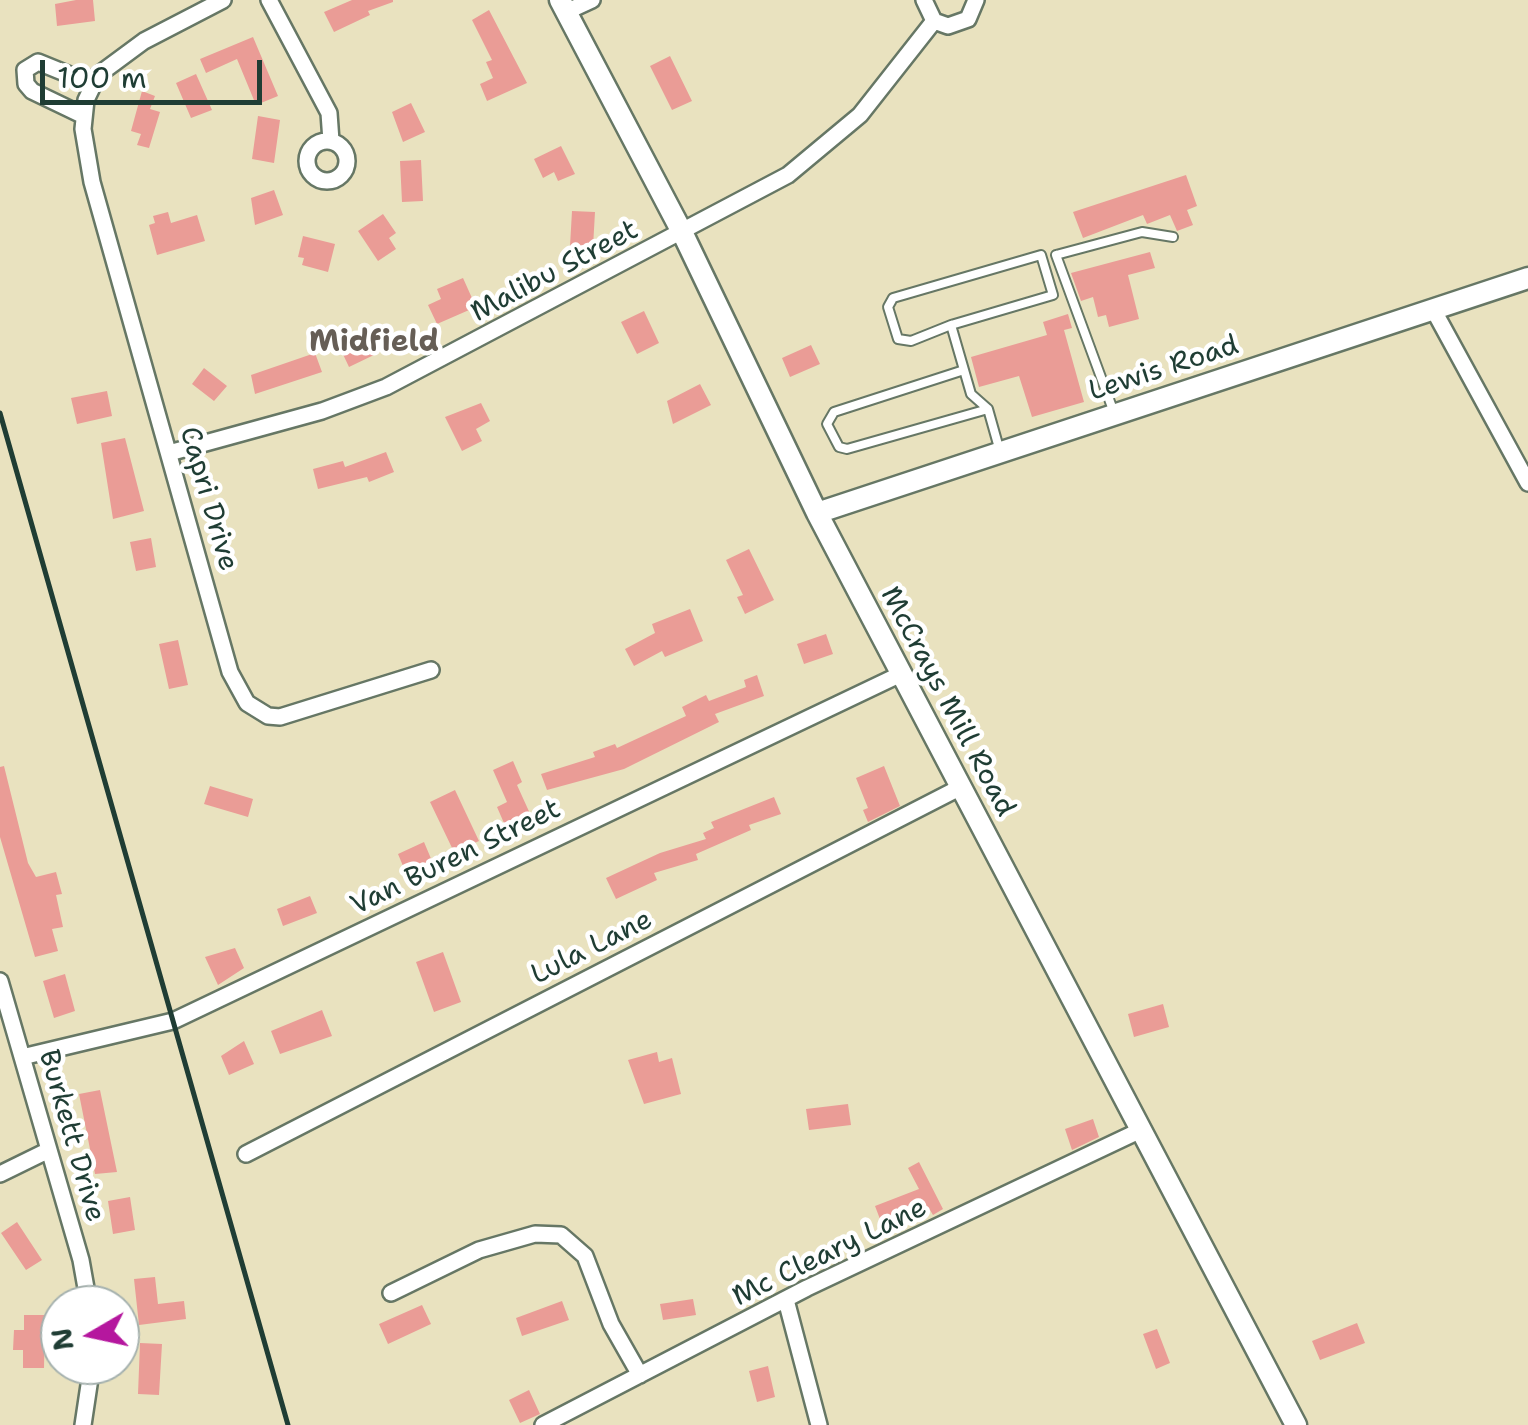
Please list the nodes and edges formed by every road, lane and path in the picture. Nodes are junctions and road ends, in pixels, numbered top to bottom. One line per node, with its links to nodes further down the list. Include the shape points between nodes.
1 (224, 0): 8 (street, via 144,41)
2 (269, 0): 10 (street, via 329,113)
3 (592, 0): 6 (street)
4 (924, 0): 7 (street)
5 (976, 0): 7 (street, via 962,23)
6 (563, 6): 11 (street, McCrays Mill Road)
7 (934, 21): 11 (street, Malibu Street, via 831,144)
8 (92, 84): 9 (street, Capri Drive); 9 (street, via 38,62 24,70 32,91)
9 (84, 116): 22 (street, Capri Drive, via 92,182)
10 (330, 141)
11 (683, 234): 22 (street, Malibu Street, via 386,387); 24 (street, McCrays Mill Road)
12 (1173, 237): 14 (lane, via 1142,232)
13 (1042, 255): 14 (lane); 17 (lane, via 1053,295); 17 (lane, via 893,298 888,306 898,339 911,341)
14 (1056, 255): 20 (lane)
15 (1528, 278): 16 (street, Lewis Road)
16 (1433, 309): 20 (street, Lewis Road); 23 (street)
17 (951, 325): 18 (lane)
18 (964, 370): 19 (lane, via 972,394); 19 (lane, via 834,412 826,424 847,450)
19 (988, 408): 21 (lane)
20 (1115, 414): 21 (street, Lewis Road)
21 (1000, 452): 24 (street, Lewis Road)
22 (168, 454): 25 (street, Capri Drive, via 230,672 246,702 280,717)
23 (1528, 482)
24 (816, 513): 26 (street, McCrays Mill Road)
25 (431, 670)
26 (902, 674): 27 (street, McCrays Mill Road); 29 (street, Van Buren Street, via 173,1022)
27 (961, 787): 30 (street, McCrays Mill Road); 32 (street, Lula Lane)
28 (0, 981): 29 (street, Burkett Drive)
29 (22, 1057): 31 (street, Burkett Drive)
30 (1142, 1130): 36 (street, Mc Cleary Lane); 42 (street, McCrays Mill Road)
31 (50, 1150): 33 (street); 34 (street, Burkett Drive)
32 (246, 1154)
33 (0, 1174)
34 (84, 1285)
35 (390, 1293): 37 (street, via 520,1236 561,1235 584,1256 610,1324)
36 (786, 1300): 37 (street, Mc Cleary Lane); 41 (street)
37 (640, 1375): 40 (street, Mc Cleary Lane)
38 (89, 1385): 39 (street)
39 (84, 1425)
40 (542, 1425)
41 (819, 1425)
42 (1296, 1425)

